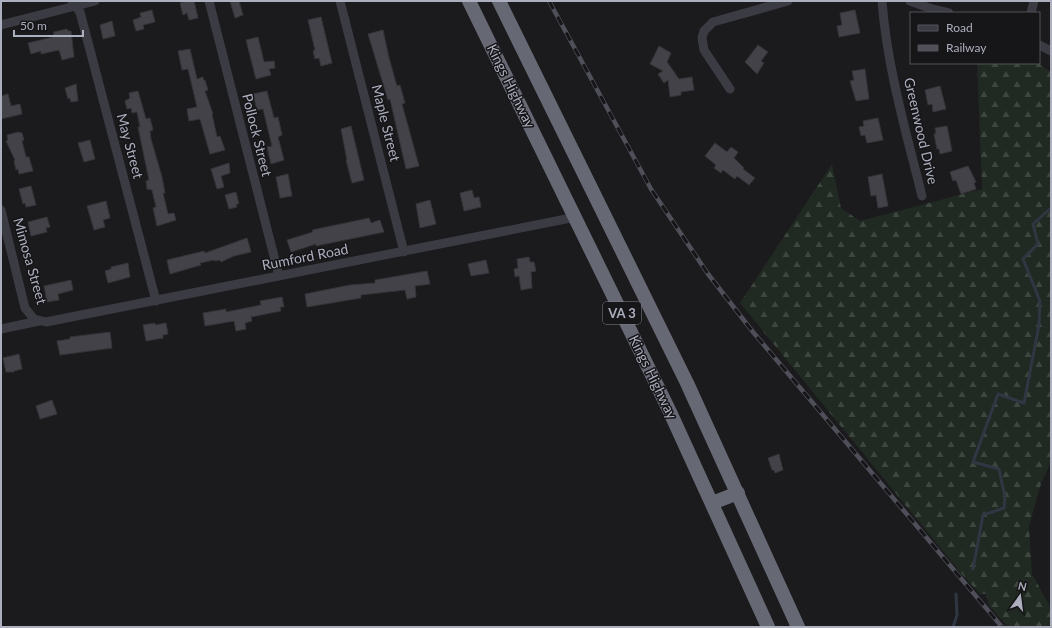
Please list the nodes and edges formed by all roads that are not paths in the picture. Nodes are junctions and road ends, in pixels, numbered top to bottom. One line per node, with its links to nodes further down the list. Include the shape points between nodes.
1 (95, 1): 10 (street)
2 (209, 1): 21 (street, Pollock Street)
3 (340, 1): 20 (street, Maple Street)
4 (469, 1): 19 (highway, Kings Highway / VA 3)
5 (499, 1): 25 (highway, Kings Highway / VA 3, via 621,247)
6 (788, 1): 16 (street, via 713,22 704,31 704,50)
7 (882, 1): 17 (street, Greenwood Drive, via 901,112)
8 (910, 1): 11 (street)
9 (1034, 1): 12 (street)
10 (74, 3): 13 (street); 22 (street, May Street, via 80,12)
11 (944, 12)
12 (1031, 12)
13 (1, 25)
14 (1040, 45): 15 (street)
15 (1051, 51)
16 (730, 89)
17 (922, 196)
18 (1, 210): 23 (street, Mimosa Street, via 25,308)
19 (576, 217): 20 (street, Rumford Road); 26 (highway, Kings Highway / VA 3)
20 (404, 252): 21 (street, Rumford Road)
21 (278, 276): 22 (street, Rumford Road)
22 (156, 301): 23 (street, Rumford Road, via 51,322)
23 (37, 320): 24 (street, Rumford Road)
24 (1, 329)
25 (738, 493): 26 (highway); 28 (highway, Kings Highway / VA 3)
26 (712, 503): 27 (highway, Kings Highway / VA 3)
27 (768, 627)
28 (798, 627)

